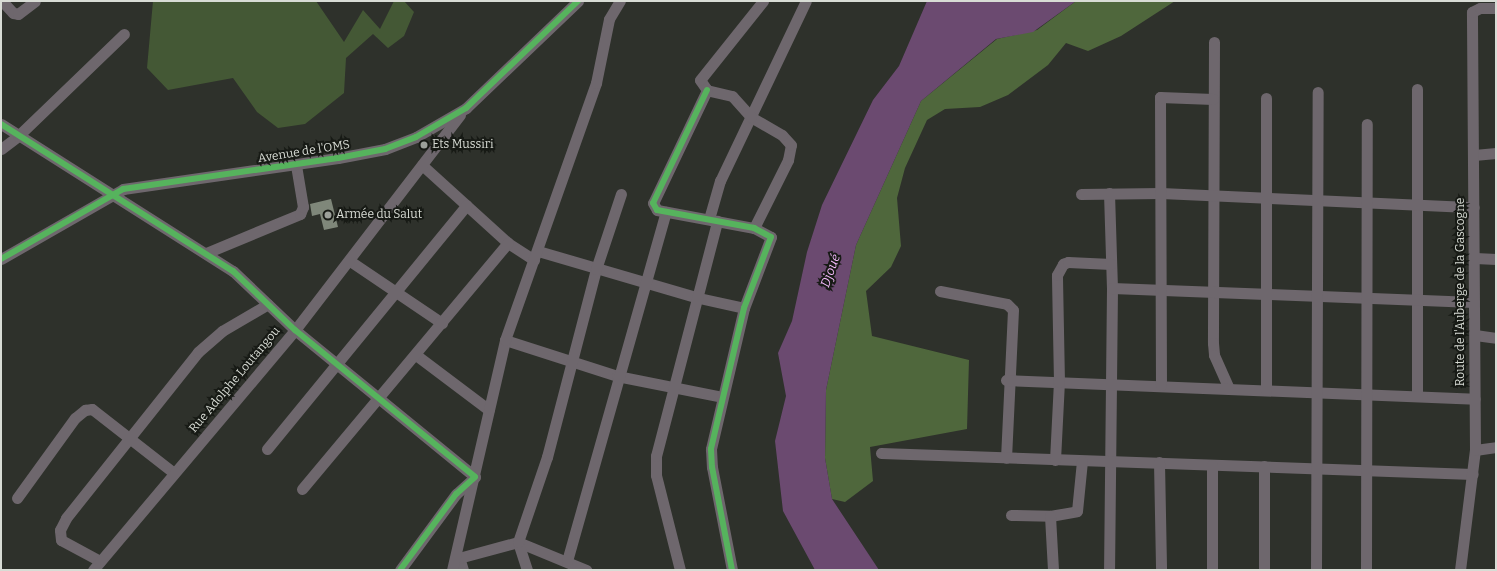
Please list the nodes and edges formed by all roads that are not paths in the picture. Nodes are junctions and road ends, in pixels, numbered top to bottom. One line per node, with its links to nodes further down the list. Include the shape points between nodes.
1 (2, 1): 2 (street, via 13,13 18,14)
2 (34, 1)
3 (578, 1): 15 (street, Avenue de l'OMS)
4 (620, 1): 42 (street, via 609,19 596,83)
5 (763, 1): 11 (street, via 702,77 700,84)
6 (806, 1): 16 (street)
7 (1496, 8): 22 (street, Route de l'Auberge de la Gascogne, via 1480,8 1472,12)
8 (124, 34): 19 (street)
9 (1214, 42): 14 (street)
10 (1417, 89): 34 (street)
11 (707, 90): 16 (street, via 732,96); 37 (street, via 654,200 655,208)
12 (1318, 92): 32 (street)
13 (1266, 98): 31 (street)
14 (1213, 99): 27 (street, via 1160,97); 30 (street)
15 (466, 108): 23 (street, Avenue de l'OMS, via 416,137 384,149); 24 (street, Rue Adolphe Loutangou)
16 (751, 117): 38 (street, via 720,181); 39 (street, via 782,135 791,145 788,160)
17 (1, 124): 19 (street)
18 (1367, 124): 33 (street)
19 (18, 136): 20 (street); 25 (street)
20 (1, 149)
21 (1496, 153): 22 (street)
22 (1474, 155): 36 (street, Route de l'Auberge de la Gascogne)
23 (296, 165): 25 (street, Avenue de l'OMS, via 173,180); 41 (street, via 303,207 300,214)
24 (422, 165): 35 (street); 46 (street, Rue Adolphe Loutangou)
25 (112, 193): 41 (street); 44 (street, Avenue de l'OMS)
26 (1109, 193): 27 (street); 29 (street); 47 (street)
27 (1161, 193): 30 (street); 51 (street)
28 (621, 194): 48 (street)
29 (1081, 194)
30 (1215, 195): 31 (street); 54 (street)
31 (1265, 198): 32 (street); 55 (street)
32 (1316, 200): 33 (street); 56 (street)
33 (1368, 200): 34 (street); 57 (street)
34 (1418, 202): 36 (street); 59 (street, via 1415,236)
35 (467, 205): 40 (street); 53 (street)
36 (1474, 207): 43 (street, Route de l'Auberge de la Gascogne)
37 (666, 212): 38 (street); 49 (street)
38 (713, 220): 39 (street); 58 (street)
39 (754, 228): 62 (street, via 771,237)
40 (508, 243): 42 (street); 63 (street)
41 (206, 253): 61 (street, via 233,271)
42 (536, 256): 48 (street); 67 (street)
43 (1475, 258): 45 (street); 60 (street, Route de l'Auberge de la Gascogne)
44 (1, 259)
45 (1496, 259)
46 (350, 261): 53 (street); 64 (street, Rue Adolphe Loutangou)
47 (1111, 264): 50 (street); 73 (street, via 1068,262 1057,275)
48 (596, 269): 49 (street); 69 (street)
49 (645, 283): 58 (street); 71 (street)
50 (1112, 288): 51 (street); 74 (street)
51 (1162, 289): 54 (street); 75 (street)
52 (940, 291): 72 (street, via 1010,306 1014,321)
53 (396, 292): 63 (street); 70 (street)
54 (1214, 292): 55 (street); 77 (street, via 1214,355)
55 (1266, 292): 56 (street); 78 (street)
56 (1316, 294): 57 (street); 79 (street)
57 (1366, 296): 59 (street); 80 (street)
58 (699, 298): 62 (street); 76 (street)
59 (1417, 298): 60 (street); 81 (street)
60 (1474, 302): 65 (street, Route de l'Auberge de la Gascogne)
61 (268, 304): 64 (street); 86 (street, via 209,340)
62 (744, 308): 82 (street)
63 (442, 323): 68 (street)
64 (295, 330): 70 (street); 100 (street, Rue Adolphe Loutangou)
65 (1475, 335): 66 (street); 84 (street, Route de l'Auberge de la Gascogne)
66 (1496, 338)
67 (505, 340): 69 (street); 85 (street)
68 (416, 355): 83 (street); 85 (street)
69 (572, 364): 71 (street); 107 (street)
70 (338, 365): 83 (street); 88 (street, via 293,414)
71 (617, 376): 76 (street); 109 (street)
72 (1007, 380): 73 (street); 91 (street)
73 (1059, 382): 74 (street); 92 (street)
74 (1110, 385): 75 (street); 94 (street)
75 (1161, 385): 77 (street)
76 (674, 389): 82 (street); 116 (street, via 656,456 656,475)
77 (1229, 389): 78 (street)
78 (1266, 390): 79 (street)
79 (1316, 392): 80 (street); 98 (street)
80 (1367, 393): 81 (street); 99 (street)
81 (1417, 394): 84 (street)
82 (722, 397): 117 (street, via 712,449 712,467)
83 (379, 399): 102 (street); 103 (street)
84 (1475, 399): 89 (street, Route de l'Auberge de la Gascogne)
85 (489, 410): 102 (street)
86 (130, 437): 100 (street); 104 (street, via 92,409 85,410 75,418); 110 (street, via 66,518 60,530 61,540)
87 (1496, 447): 89 (street)
88 (267, 449)
89 (1475, 450): 101 (street, Route de l'Auberge de la Gascogne)
90 (881, 453): 91 (street)
91 (1006, 458): 92 (street)
92 (1055, 460): 93 (street)
93 (1082, 461): 94 (street); 106 (street, via 1077,511)
94 (1108, 462): 95 (street); 119 (street)
95 (1159, 462): 96 (street); 120 (street)
96 (1212, 464): 97 (street); 121 (street)
97 (1264, 466): 98 (street); 122 (street)
98 (1317, 467): 99 (street); 123 (street)
99 (1367, 469): 101 (street); 124 (street)
100 (174, 473): 110 (street, Rue Adolphe Loutangou)
101 (1473, 474): 125 (street, Route de l'Auberge de la Gascogne)
102 (475, 477): 108 (street); 111 (street, via 456,494)
103 (302, 489)
104 (17, 498)
105 (1011, 515): 106 (street)
106 (1050, 516): 118 (street)
107 (518, 542): 108 (street); 109 (street); 114 (street)
108 (457, 558): 112 (street); 113 (street)
109 (567, 561): 115 (street)
110 (96, 566)
111 (400, 570)
112 (452, 570)
113 (463, 570)
114 (527, 570)
115 (585, 570)
116 (680, 570)
117 (732, 570)
118 (1053, 570)
119 (1109, 570)
120 (1161, 570)
121 (1212, 570)
122 (1264, 570)
123 (1316, 570)
124 (1366, 570)
125 (1460, 570)

